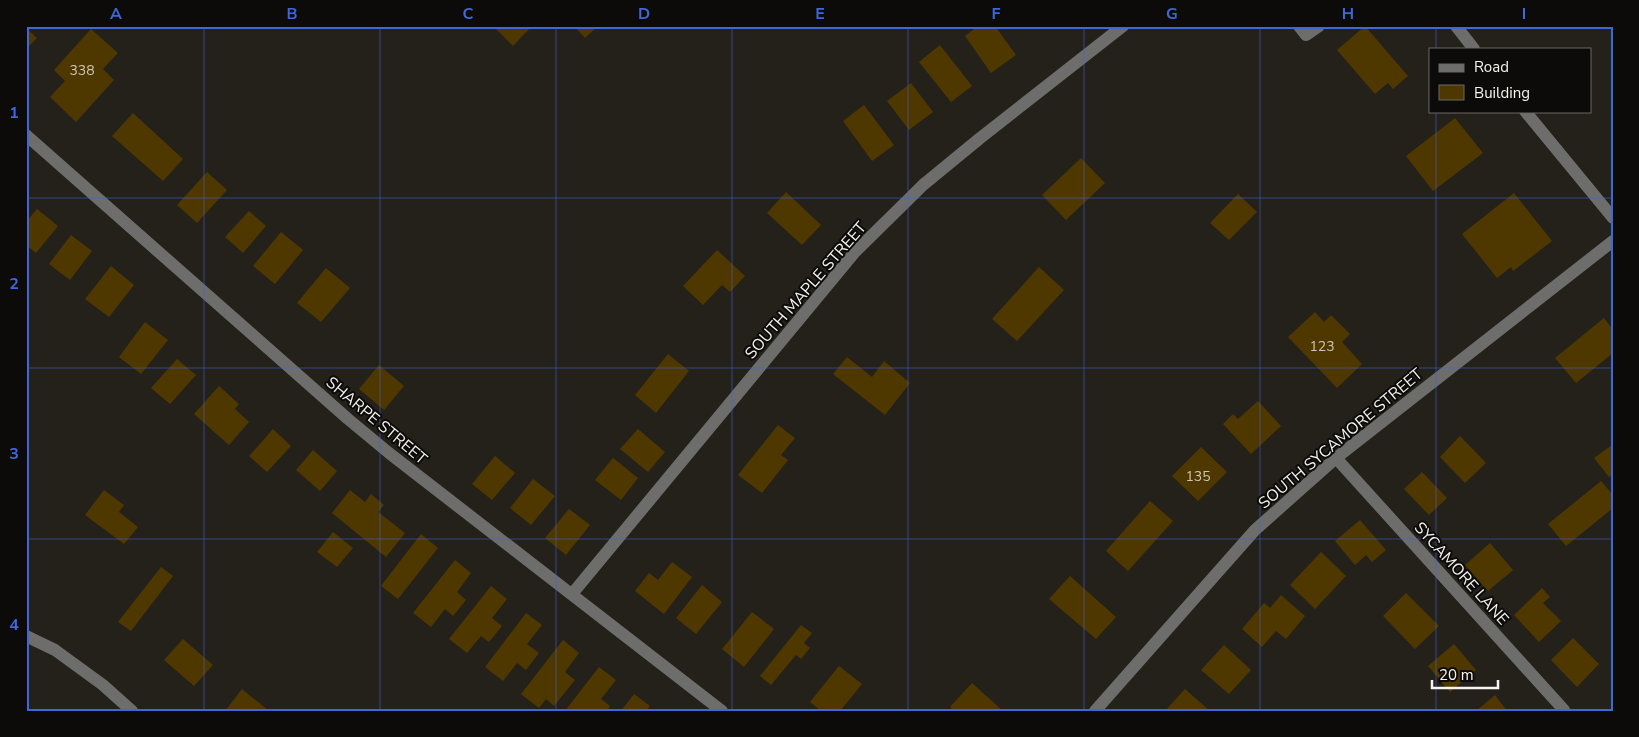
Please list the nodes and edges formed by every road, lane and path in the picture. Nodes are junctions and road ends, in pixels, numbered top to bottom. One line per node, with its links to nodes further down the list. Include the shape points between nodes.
1 (1122, 26): 11 (street, SOUTH MAPLE STREET, via 978,138 930,179 856,252)
2 (1320, 26): 4 (street)
3 (1456, 26): 5 (street)
4 (1303, 30)
5 (1473, 48)
6 (1526, 112): 8 (street)
7 (26, 135): 11 (street, SHARPE STREET, via 375,442)
8 (1613, 218)
9 (1613, 241): 10 (street, SOUTH SYCAMORE STREET)
10 (1336, 458): 13 (street, SYCAMORE LANE); 16 (street, SOUTH SYCAMORE STREET, via 1255,530)
11 (572, 594): 15 (street, SHARPE STREET)
12 (26, 636): 14 (street, via 55,650)
13 (1564, 710)
14 (132, 711)
15 (722, 711)
16 (1095, 711)

